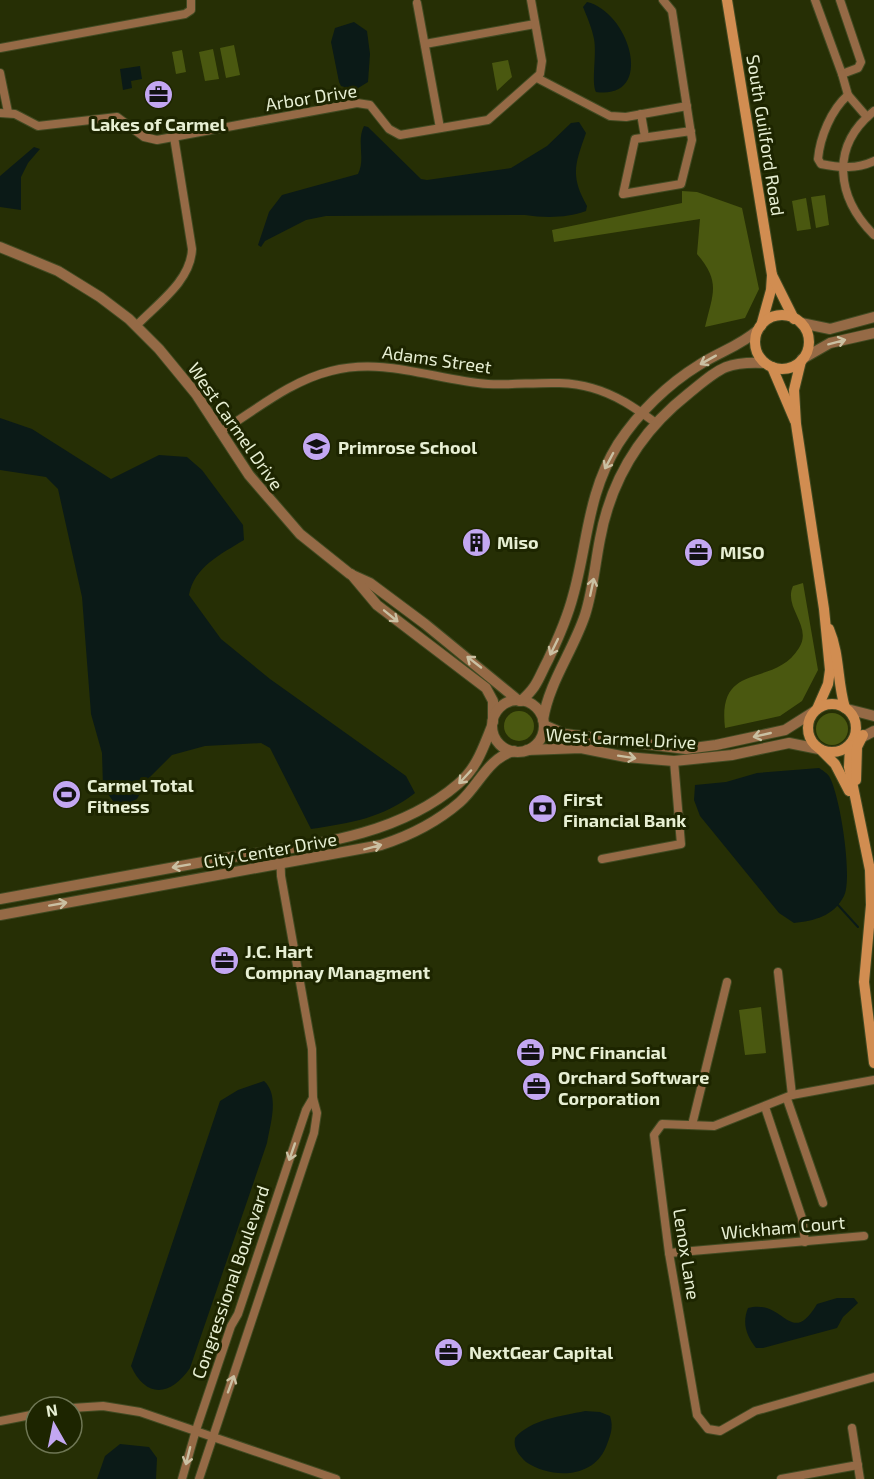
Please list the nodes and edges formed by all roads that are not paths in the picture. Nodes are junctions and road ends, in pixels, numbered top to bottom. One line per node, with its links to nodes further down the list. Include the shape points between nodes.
1 (191, 0): 10 (street, via 191,10 185,14)
2 (531, 0): 8 (street)
3 (663, 0): 15 (street, via 672,10)
4 (727, 0): 27 (main road, South Guilford Road)
5 (815, 0): 12 (street)
6 (840, 0): 12 (street, via 861,62 858,68)
7 (417, 3): 9 (street)
8 (535, 24): 9 (street); 13 (street, via 542,61)
9 (426, 44): 19 (street)
10 (0, 49)
11 (0, 73): 16 (street)
12 (842, 74): 14 (street)
13 (537, 78): 17 (street, via 610,116); 19 (street, Arbor Drive, via 488,120)
14 (848, 95): 18 (street); 24 (street, via 830,119 818,159 821,164)
15 (687, 106): 17 (street); 20 (street)
16 (4, 112): 21 (street, Arbor Drive, via 38,126 117,117 148,139)
17 (641, 114): 22 (street)
18 (871, 114): 24 (street, via 853,135)
19 (440, 128): 21 (street, Arbor Drive, via 400,135 389,129 370,105 357,104)
20 (691, 131): 22 (street); 22 (street, via 681,184 623,194 635,139)
21 (174, 137): 30 (street, via 192,262 183,278)
22 (645, 137)
23 (874, 161): 24 (street, via 858,168)
24 (843, 167): 25 (street, via 851,206)
25 (874, 235)
26 (0, 247): 30 (street, West Carmel Drive, via 58,271)
27 (772, 274): 29 (main road, South Guilford Road); 31 (main road, South Guilford Road)
28 (874, 317): 29 (street, via 830,329)
29 (797, 321): 31 (main road, via 774,317); 33 (main road, via 807,333 808,344)
30 (136, 326): 38 (street, West Carmel Drive, via 196,394)
31 (759, 328): 34 (main road, via 756,350); 35 (street, one-way to 35, via 738,346 699,365)
32 (874, 333): 33 (street, one-way to 32, via 830,343)
33 (801, 360): 34 (main road, via 787,368); 37 (main road, via 794,390)
34 (768, 365): 36 (street, via 727,365 673,405); 37 (main road)
35 (642, 413): 36 (street, Adams Street); 38 (street, Adams Street, via 616,397 569,383 488,384 365,366 314,376); 41 (street, one-way to 41, via 603,473 564,624 538,684)
36 (656, 423): 45 (street, one-way to 36, via 551,688 585,613 612,496 633,452)
37 (796, 424): 40 (main road)
38 (220, 432): 39 (street, West Carmel Drive, via 276,509)
39 (350, 574): 41 (street, West Carmel Drive, one-way to 39, via 425,624 370,583); 46 (street, West Carmel Drive, one-way to 46, via 389,614 486,688 493,700)
40 (826, 623): 42 (main road, via 837,651); 43 (main road, via 830,677)
41 (520, 701): 45 (street, via 534,706); 46 (street, via 503,705)
42 (846, 708): 43 (main road, via 832,704); 44 (street); 49 (main road, via 856,725)
43 (816, 710): 45 (street, West Carmel Drive, one-way to 45, via 785,730 686,749 565,734); 51 (main road, via 809,720 808,733)
44 (874, 716)
45 (543, 722): 50 (street, via 541,738)
46 (493, 724): 52 (street, via 500,744); 56 (street, City Center Drive, one-way to 56, via 483,752 469,773 421,810 363,833)
47 (874, 731): 48 (street)
48 (863, 735): 49 (street); 54 (main road, via 857,747)
49 (850, 744): 51 (main road, via 836,752); 54 (main road, via 849,767)
50 (527, 750): 52 (street); 53 (street, West Carmel Drive, one-way to 53, via 575,748)
51 (820, 750): 53 (street, West Carmel Drive, via 785,743 732,755); 55 (main road, via 835,764)
52 (514, 751): 58 (street, City Center Drive, one-way to 52, via 374,847 417,830 455,806 495,760)
53 (674, 761): 57 (street, via 681,844)
54 (855, 789): 55 (main road)
55 (857, 804): 63 (main road, via 870,870 864,982)
56 (280, 849): 58 (street, Congressional Boulevard); 59 (street, City Center Drive, one-way to 59)
57 (602, 859)
58 (281, 864): 60 (street, City Center Drive, one-way to 58); 66 (street, Congressional Boulevard, via 312,1048)
59 (0, 899)
60 (0, 915)
61 (778, 972): 65 (street)
62 (727, 982): 68 (street)
63 (874, 1062)
64 (874, 1080): 65 (street, Lenox Lane)
65 (790, 1097): 67 (street, Lenox Lane); 69 (street)
66 (313, 1098): 78 (street, Congressional Boulevard, one-way to 78); 79 (street, Congressional Boulevard, one-way to 66, via 314,1133)
67 (765, 1107): 68 (street, Lenox Lane, via 714,1126); 71 (street, via 802,1218)
68 (692, 1125): 72 (street, Lenox Lane, via 662,1124 654,1135)
69 (824, 1203)
70 (864, 1236): 71 (street, Wickham Court)
71 (805, 1242): 72 (street, Wickham Court)
72 (669, 1254): 73 (street, Lenox Lane, via 697,1415 708,1430 724,1430 755,1411)
73 (874, 1377)
74 (84, 1407): 78 (street, via 122,1409)
75 (24, 1416): 76 (street)
76 (0, 1421)
77 (852, 1428): 80 (street)
78 (196, 1430): 79 (street); 81 (street, Congressional Boulevard, one-way to 81)
79 (212, 1436): 82 (street, Congressional Boulevard); 83 (street)
80 (858, 1465): 84 (street); 85 (street)
81 (182, 1479)
82 (199, 1479)
83 (336, 1479)
84 (781, 1479)
85 (860, 1479)

